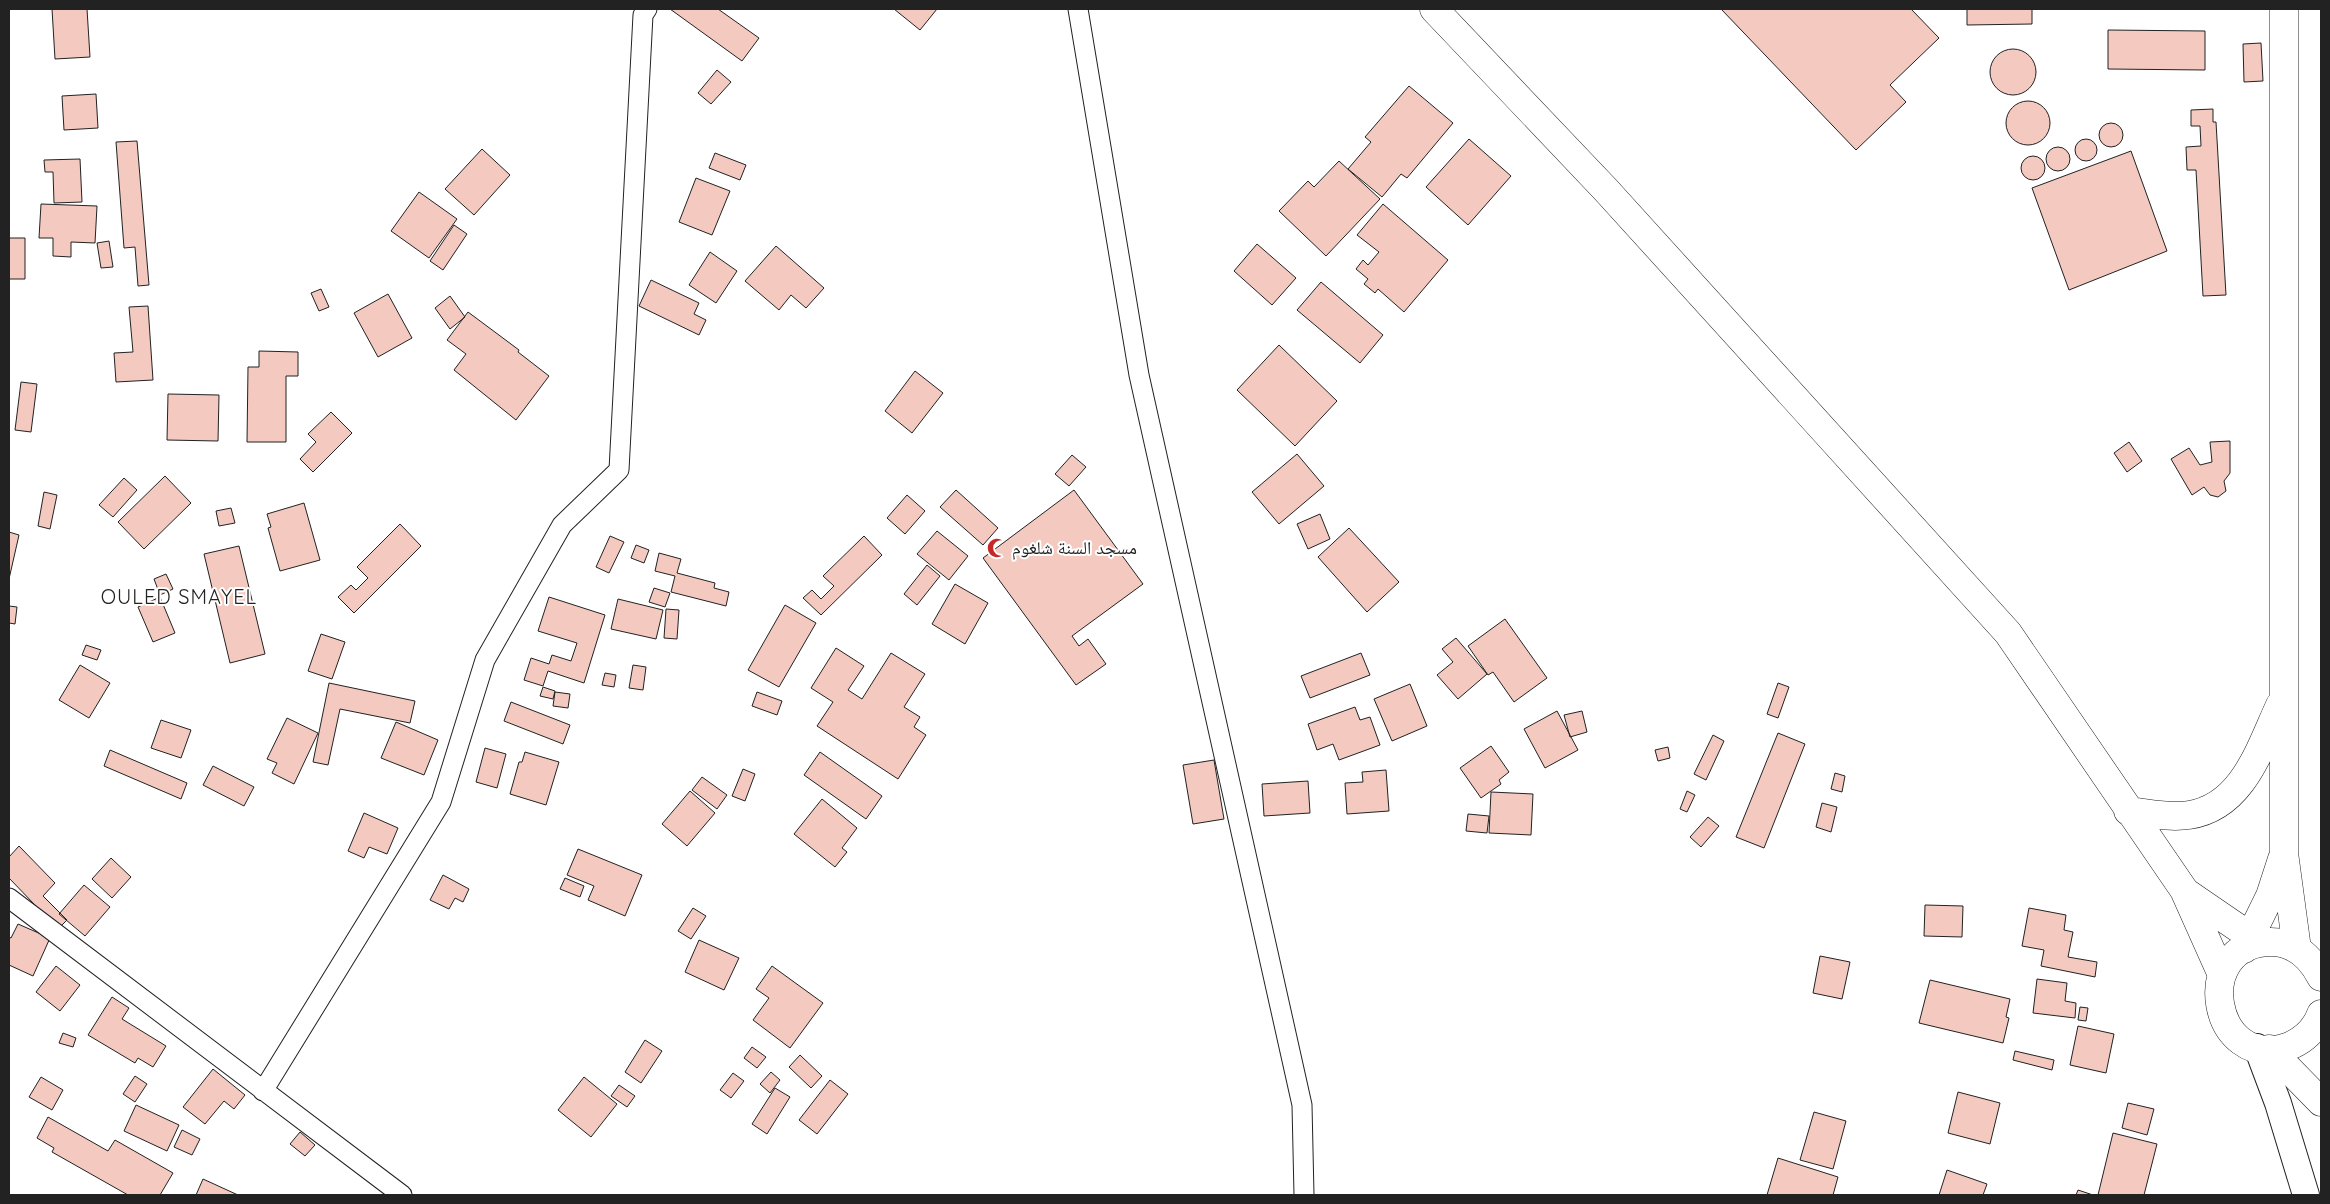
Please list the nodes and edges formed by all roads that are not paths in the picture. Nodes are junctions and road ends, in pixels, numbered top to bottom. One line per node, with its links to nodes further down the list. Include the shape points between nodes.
1 (647, 9): 16 (street, via 642,24 619,470 562,526 485,660 441,802)
2 (1078, 9): 19 (street, via 1138,374 1302,1105)
3 (1434, 9): 6 (main road, via 1606,190 2008,633)
4 (2284, 9): 5 (main road)
5 (2284, 698): 6 (main road, via 2249,773 2232,793 2210,809 2189,815); 7 (main road)
6 (2128, 811): 8 (main road)
7 (2284, 853): 10 (main road); 11 (main road)
8 (2184, 890): 10 (main road); 12 (main road)
9 (9, 898): 16 (street)
10 (2252, 943): 11 (main road, via 2273,942); 12 (main road, via 2227,965)
11 (2297, 949): 13 (main road, via 2312,962)
12 (2222, 975): 15 (main road, via 2218,1001 2226,1025 2240,1039)
13 (2321, 977)
14 (2321, 1018): 15 (main road, via 2305,1037 2294,1044)
15 (2263, 1048): 17 (main road); 20 (main road)
16 (264, 1091): 18 (street)
17 (2321, 1102)
18 (402, 1195)
19 (1304, 1195)
20 (2306, 1195)

